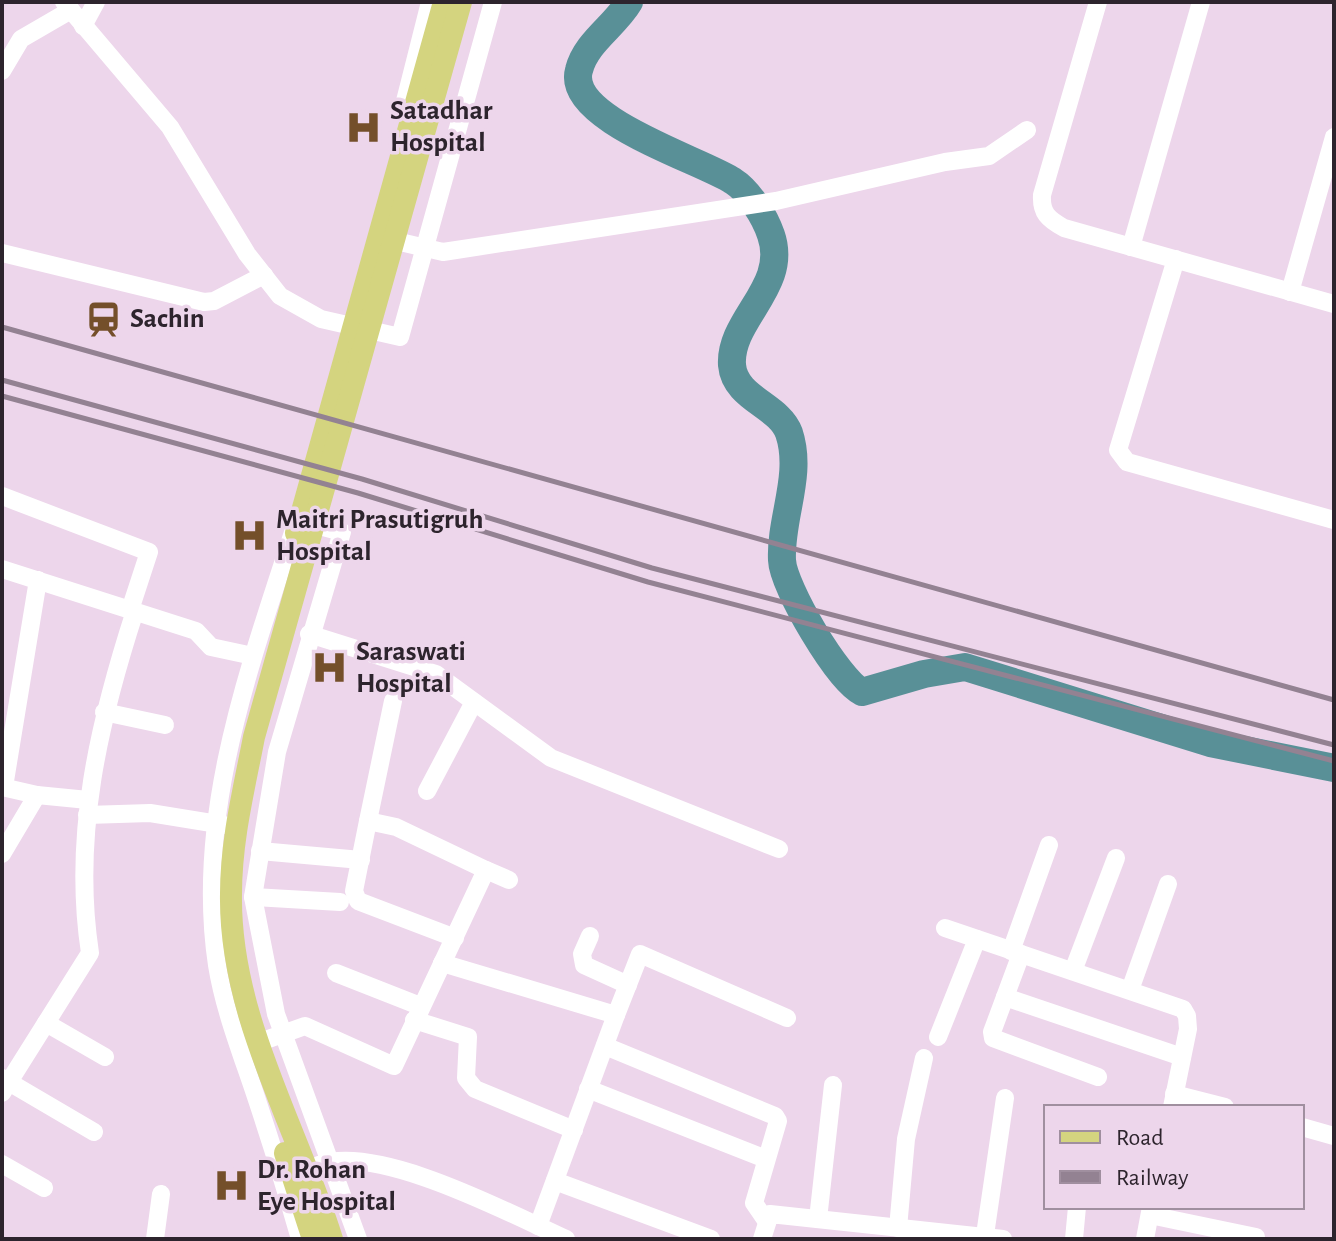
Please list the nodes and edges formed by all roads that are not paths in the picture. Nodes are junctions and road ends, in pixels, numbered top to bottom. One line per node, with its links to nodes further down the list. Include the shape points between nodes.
1 (96, 2): 9 (street)
2 (430, 2): 13 (street)
3 (444, 2): 102 (main road, via 249,701 226,804 218,871 221,927 249,1055)
4 (461, 2): 103 (main road, via 254,737 233,845 230,898 240,979)
5 (493, 2): 15 (street)
6 (1098, 2): 14 (street, via 1042,209 1064,228)
7 (1201, 2): 14 (street)
8 (67, 6): 9 (street); 10 (street, via 21,39)
9 (83, 26): 18 (street, via 170,127)
10 (2, 71)
11 (1027, 130): 15 (street, via 989,156 776,201 443,252)
12 (1334, 137): 19 (street)
13 (373, 235): 15 (street); 21 (street)
14 (1131, 247): 17 (street)
15 (424, 250): 21 (street, via 400,337)
16 (2, 253): 18 (street, via 204,302)
17 (1176, 259): 19 (street); 23 (street, via 1120,457)
18 (264, 275): 21 (street, via 280,296 321,319)
19 (1290, 292): 20 (street)
20 (1334, 304)
21 (348, 325)
22 (2, 496): 26 (street, via 149,552)
23 (1334, 520)
24 (2, 569): 25 (street)
25 (38, 580): 26 (street); 33 (street)
26 (132, 610): 28 (street, via 196,631 211,647); 31 (street)
27 (309, 634): 28 (street, via 342,532 297,520); 30 (street, via 425,669); 39 (street, via 277,752)
28 (253, 656): 38 (street)
29 (393, 701): 37 (street)
30 (474, 702): 34 (street); 41 (street, via 551,758)
31 (104, 712): 32 (street); 36 (street)
32 (165, 725)
33 (3, 787): 35 (street)
34 (427, 791)
35 (37, 795): 36 (street); 42 (street)
36 (87, 807): 38 (street); 64 (street, via 90,953)
37 (368, 821): 44 (street); 45 (street, via 396,827)
38 (213, 822): 39 (street); 68 (street, via 210,908 217,968)
39 (261, 842): 44 (street); 48 (street)
40 (1049, 845): 54 (street)
41 (779, 849)
42 (2, 854)
43 (1116, 858): 56 (street)
44 (361, 860): 52 (street, via 354,891 358,901)
45 (486, 870): 46 (street); 52 (street)
46 (509, 880)
47 (1168, 884): 59 (street)
48 (253, 897): 49 (street); 65 (street, via 264,967)
49 (340, 902)
50 (945, 928): 53 (street)
51 (590, 936): 58 (street, via 582,954 584,965)
52 (455, 938): 55 (street)
53 (977, 939): 54 (street); 66 (street)
54 (1016, 952): 56 (street); 60 (street)
55 (442, 963): 61 (street); 62 (street)
56 (1073, 971): 59 (street)
57 (336, 973): 61 (street)
58 (628, 985): 62 (street); 63 (street, via 640,954)
59 (1130, 990): 70 (street, via 1183,1009 1188,1029)
60 (1005, 997): 70 (street); 72 (street, via 993,1038)
61 (417, 1013): 65 (street, via 394,1066 305,1026); 80 (street, via 468,1037 466,1078 475,1089)
62 (616, 1015): 67 (street)
63 (787, 1018)
64 (46, 1023): 69 (street); 73 (street)
65 (283, 1035): 68 (street); 84 (street)
66 (938, 1037)
67 (605, 1046): 75 (street); 83 (street, via 775,1116)
68 (240, 1049): 86 (street)
69 (105, 1057)
70 (1182, 1057): 77 (street)
71 (924, 1058): 94 (street, via 906,1139)
72 (1098, 1077)
73 (4, 1084): 81 (street)
74 (833, 1085): 92 (street)
75 (588, 1089): 80 (street); 83 (street)
76 (1005, 1098): 99 (street)
77 (1173, 1100): 78 (street)
78 (1210, 1105)
79 (1304, 1128): 82 (street)
80 (574, 1130): 87 (street)
81 (94, 1132)
82 (1334, 1136)
83 (766, 1159): 95 (street, via 754,1203)
84 (330, 1161): 86 (street); 93 (street, via 363,1160 394,1167); 104 (street)
85 (2, 1164): 88 (street)
86 (283, 1179): 101 (street)
87 (555, 1181): 93 (street); 106 (street)
88 (44, 1188)
89 (161, 1194): 98 (street)
90 (1077, 1209): 107 (street)
91 (1151, 1211): 100 (street); 108 (street)
92 (818, 1219): 95 (street, via 770,1214); 96 (street)
93 (538, 1226): 105 (street)
94 (898, 1228): 96 (street); 97 (street)
95 (765, 1230)
96 (849, 1231)
97 (929, 1235): 99 (street)
98 (150, 1237)
99 (994, 1237)
100 (1256, 1237)
101 (300, 1239)
102 (313, 1239)
103 (332, 1239)
104 (358, 1239)
105 (566, 1239)
106 (711, 1239)
107 (1074, 1239)
108 (1145, 1239)

